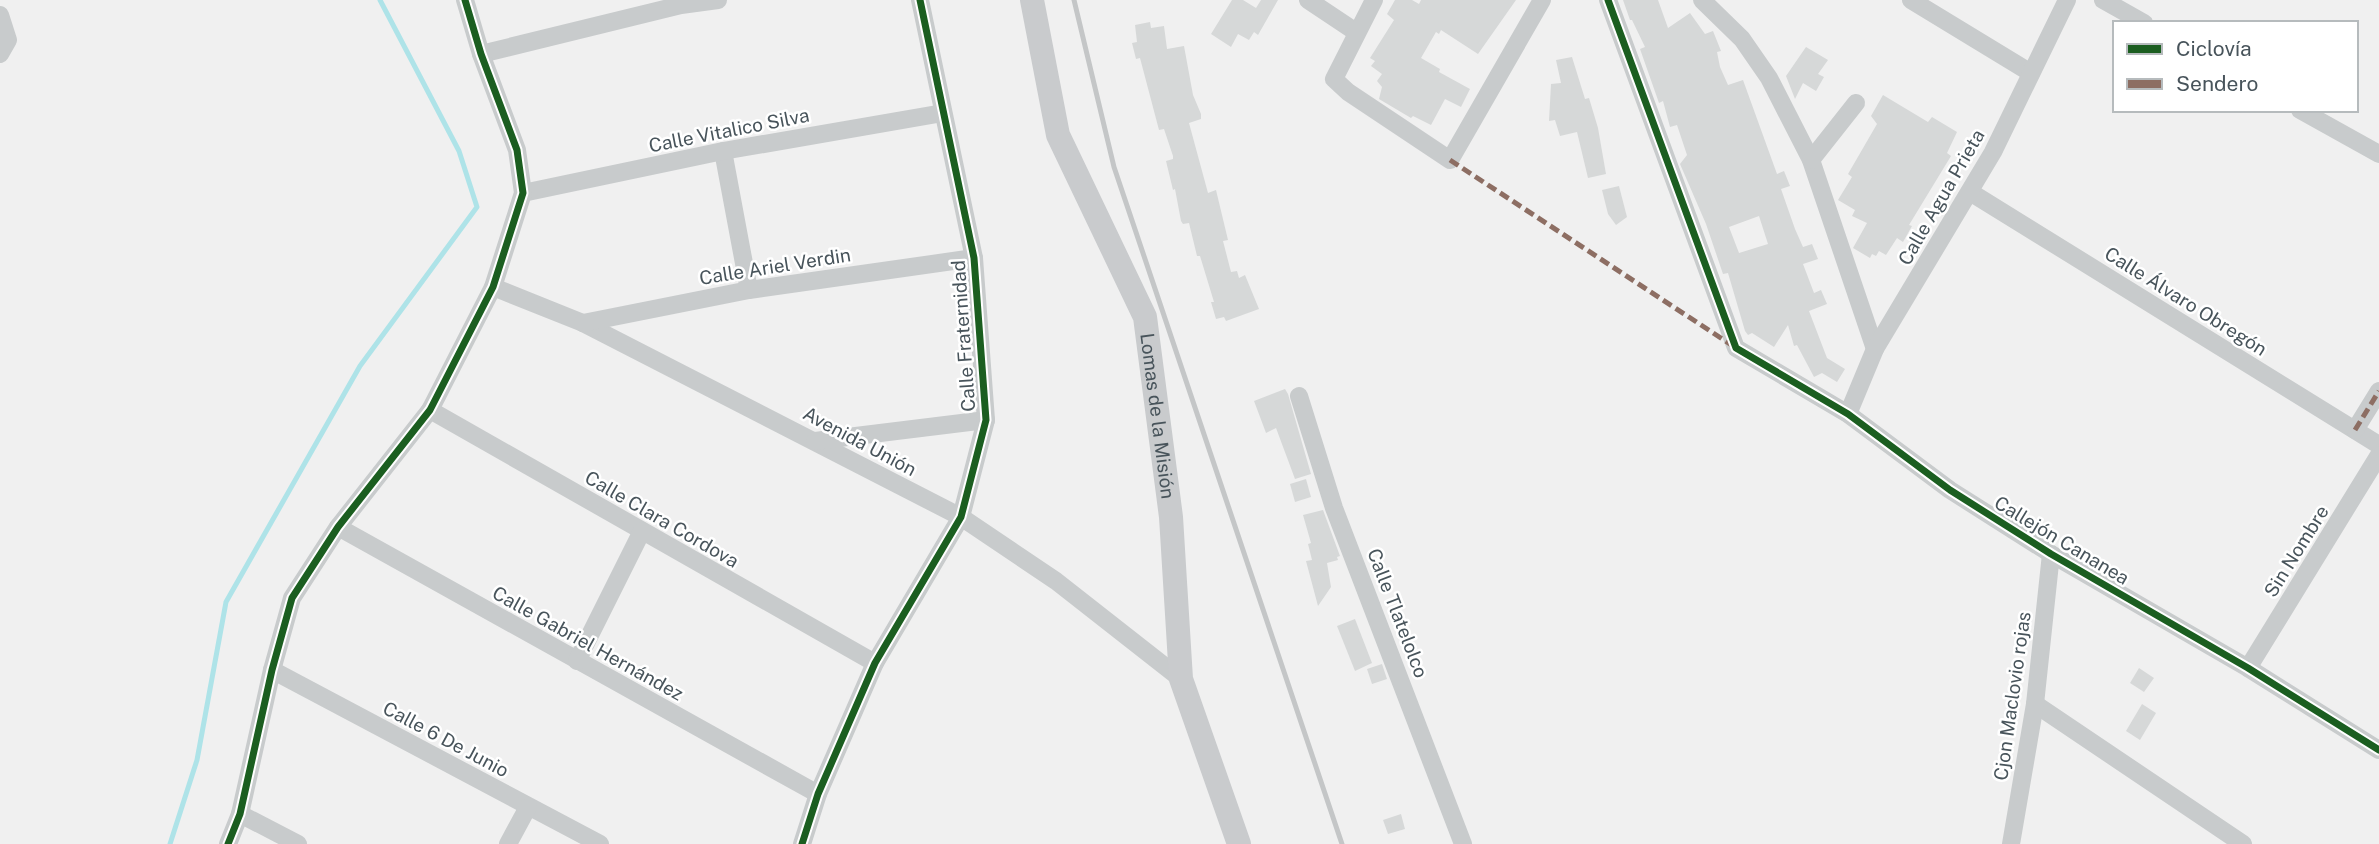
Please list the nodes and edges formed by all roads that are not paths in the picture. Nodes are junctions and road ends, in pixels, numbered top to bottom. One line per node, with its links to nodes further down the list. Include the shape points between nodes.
1 (465, 0): 18 (street)
2 (718, 0): 13 (street)
3 (920, 0): 22 (street, Calle Fraternidad)
4 (1032, 0): 50 (street, Lomas de la Misión, via 1058,135 1145,317 1171,517)
5 (1307, 0): 16 (street)
6 (1374, 0): 16 (street)
7 (1542, 0): 16 (street, via 1450,160 1334,79)
8 (1608, 0): 36 (street, Callejón Cananea, via 1736,348)
9 (1702, 0): 25 (street, via 1742,39 1762,68)
10 (1911, 0): 19 (street)
11 (2067, 0): 19 (street, Calle Agua Prieta)
12 (2103, 0): 15 (street)
13 (681, 3): 18 (street)
14 (0, 16): 17 (street, via 8,40)
15 (2140, 21)
16 (1356, 32)
17 (0, 54)
18 (481, 54): 27 (street, via 517,150)
19 (2031, 73): 26 (street, Calle Agua Prieta)
20 (1856, 103): 25 (street)
21 (2304, 112): 24 (street)
22 (943, 113): 23 (street, Calle Vitalico Silva); 28 (street, Calle Fraternidad)
23 (723, 151): 27 (street, Calle Vitalico Silva); 30 (street)
24 (2379, 155)
25 (1811, 160): 32 (street)
26 (1970, 191): 32 (street, Calle Agua Prieta); 38 (street, Calle Álvaro Obregón)
27 (523, 193): 29 (street)
28 (974, 258): 30 (street, Calle Ariel Verdin); 37 (street, Calle Fraternidad)
29 (493, 287): 31 (street, Avenida Unión); 35 (street)
30 (749, 290): 31 (street, Calle Ariel Verdin)
31 (583, 323): 39 (street, Avenida Unión)
32 (1875, 349): 36 (street, Calle Agua Prieta)
33 (2379, 391): 38 (street)
34 (1299, 396): 62 (street, Calle Tlatelolco, via 1334,508)
35 (430, 410): 43 (street); 44 (street, Calle Clara Cordova)
36 (1848, 414): 45 (street, Callejón Cananea, via 1950,490)
37 (986, 420): 39 (street); 42 (street, Calle Fraternidad)
38 (2355, 430): 40 (street, Calle Álvaro Obregón)
39 (815, 441): 42 (street, Avenida Unión)
40 (2379, 445)
41 (2379, 455): 48 (street, Sin Nombre)
42 (961, 517): 47 (street, Calle Fraternidad); 50 (street, Avenida Unión, via 1056,581)
43 (338, 527): 46 (street, Calle Gabriel Hernández); 49 (street, via 292,598)
44 (642, 531): 46 (street); 47 (street, Calle Clara Cordova)
45 (2051, 554): 48 (street, Callejón Cananea); 51 (street, Cjon Maclovio rojas)
46 (577, 661): 53 (street, Calle Gabriel Hernández)
47 (875, 663): 53 (street, Calle Fraternidad)
48 (2248, 668): 52 (street, Callejón Cananea)
49 (272, 670): 54 (street, Calle 6 De Junio); 55 (street)
50 (1181, 678): 61 (street, Lomas de la Misión)
51 (2035, 704): 63 (street, Cjon Maclovio rojas); 64 (street)
52 (2379, 750)
53 (818, 794): 60 (street, Calle Fraternidad)
54 (528, 807): 58 (street); 59 (street, Calle 6 De Junio)
55 (240, 814): 56 (street); 57 (street)
56 (228, 844)
57 (298, 844)
58 (508, 844)
59 (600, 844)
60 (802, 844)
61 (1239, 844)
62 (1463, 844)
63 (2011, 844)
64 (2243, 844)

